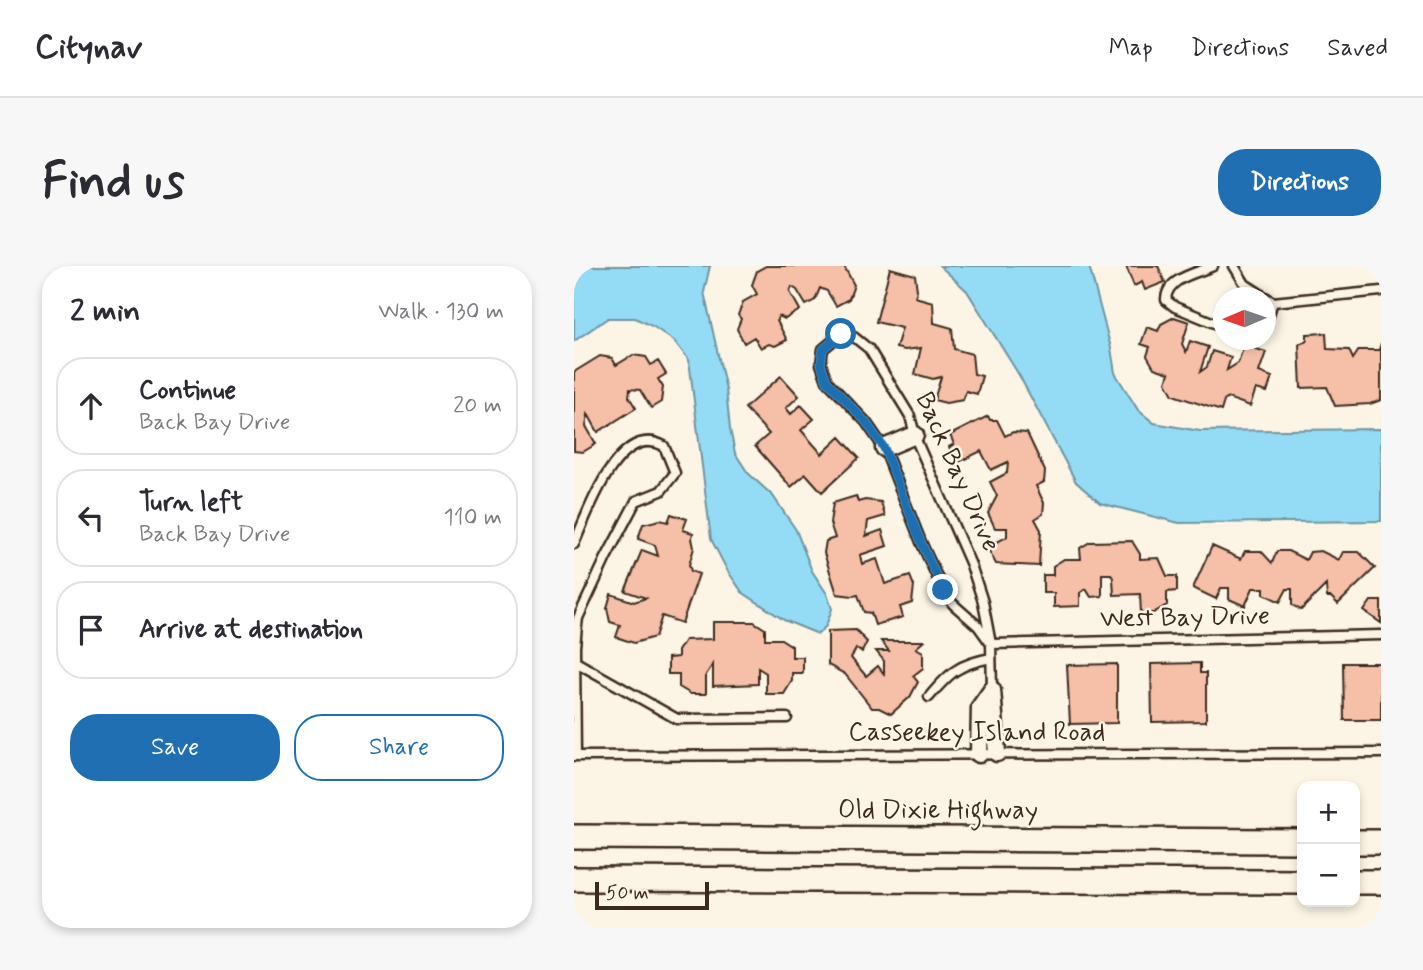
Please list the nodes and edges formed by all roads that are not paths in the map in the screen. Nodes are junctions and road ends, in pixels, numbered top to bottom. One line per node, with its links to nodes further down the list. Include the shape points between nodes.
1 (1213, 266): 6 (lane, via 1174,283 1166,300)
2 (1234, 266): 3 (lane)
3 (1250, 287)
4 (1381, 291): 5 (lane)
5 (1276, 302)
6 (1213, 323)
7 (915, 435): 8 (street); 8 (lane, Back Bay Drive, via 910,416 869,349 841,334 823,349 821,364 827,381); 12 (lane, Back Bay Drive, via 971,565)
8 (884, 448): 12 (lane, Back Bay Drive, via 943,590)
9 (574, 544): 10 (lane, via 621,454 647,441 664,446 675,473 661,491 636,501)
10 (576, 625): 14 (lane)
11 (1381, 635): 12 (lane, West Bay Drive)
12 (991, 645): 13 (lane, Back Bay Drive)
13 (991, 658): 15 (lane, Back Bay Drive); 16 (lane, via 969,662 949,673)
14 (575, 662): 17 (lane, via 677,719); 21 (lane)
15 (992, 690): 19 (street, Back Bay Drive, via 981,707); 20 (street, Back Bay Drive)
16 (929, 696)
17 (787, 718)
18 (1381, 753): 20 (lane, Casseekey Island Road)
19 (979, 754): 20 (lane, Casseekey Island Road); 21 (lane, Casseekey Island Road)
20 (997, 754)
21 (575, 756)
22 (574, 836): 23 (main road, Old Dixie Highway)
23 (1297, 841)
24 (1360, 842): 25 (main road)
25 (1381, 842)
26 (574, 879): 27 (main road)
27 (1297, 882)
28 (1360, 882): 29 (main road)
29 (1381, 882)

